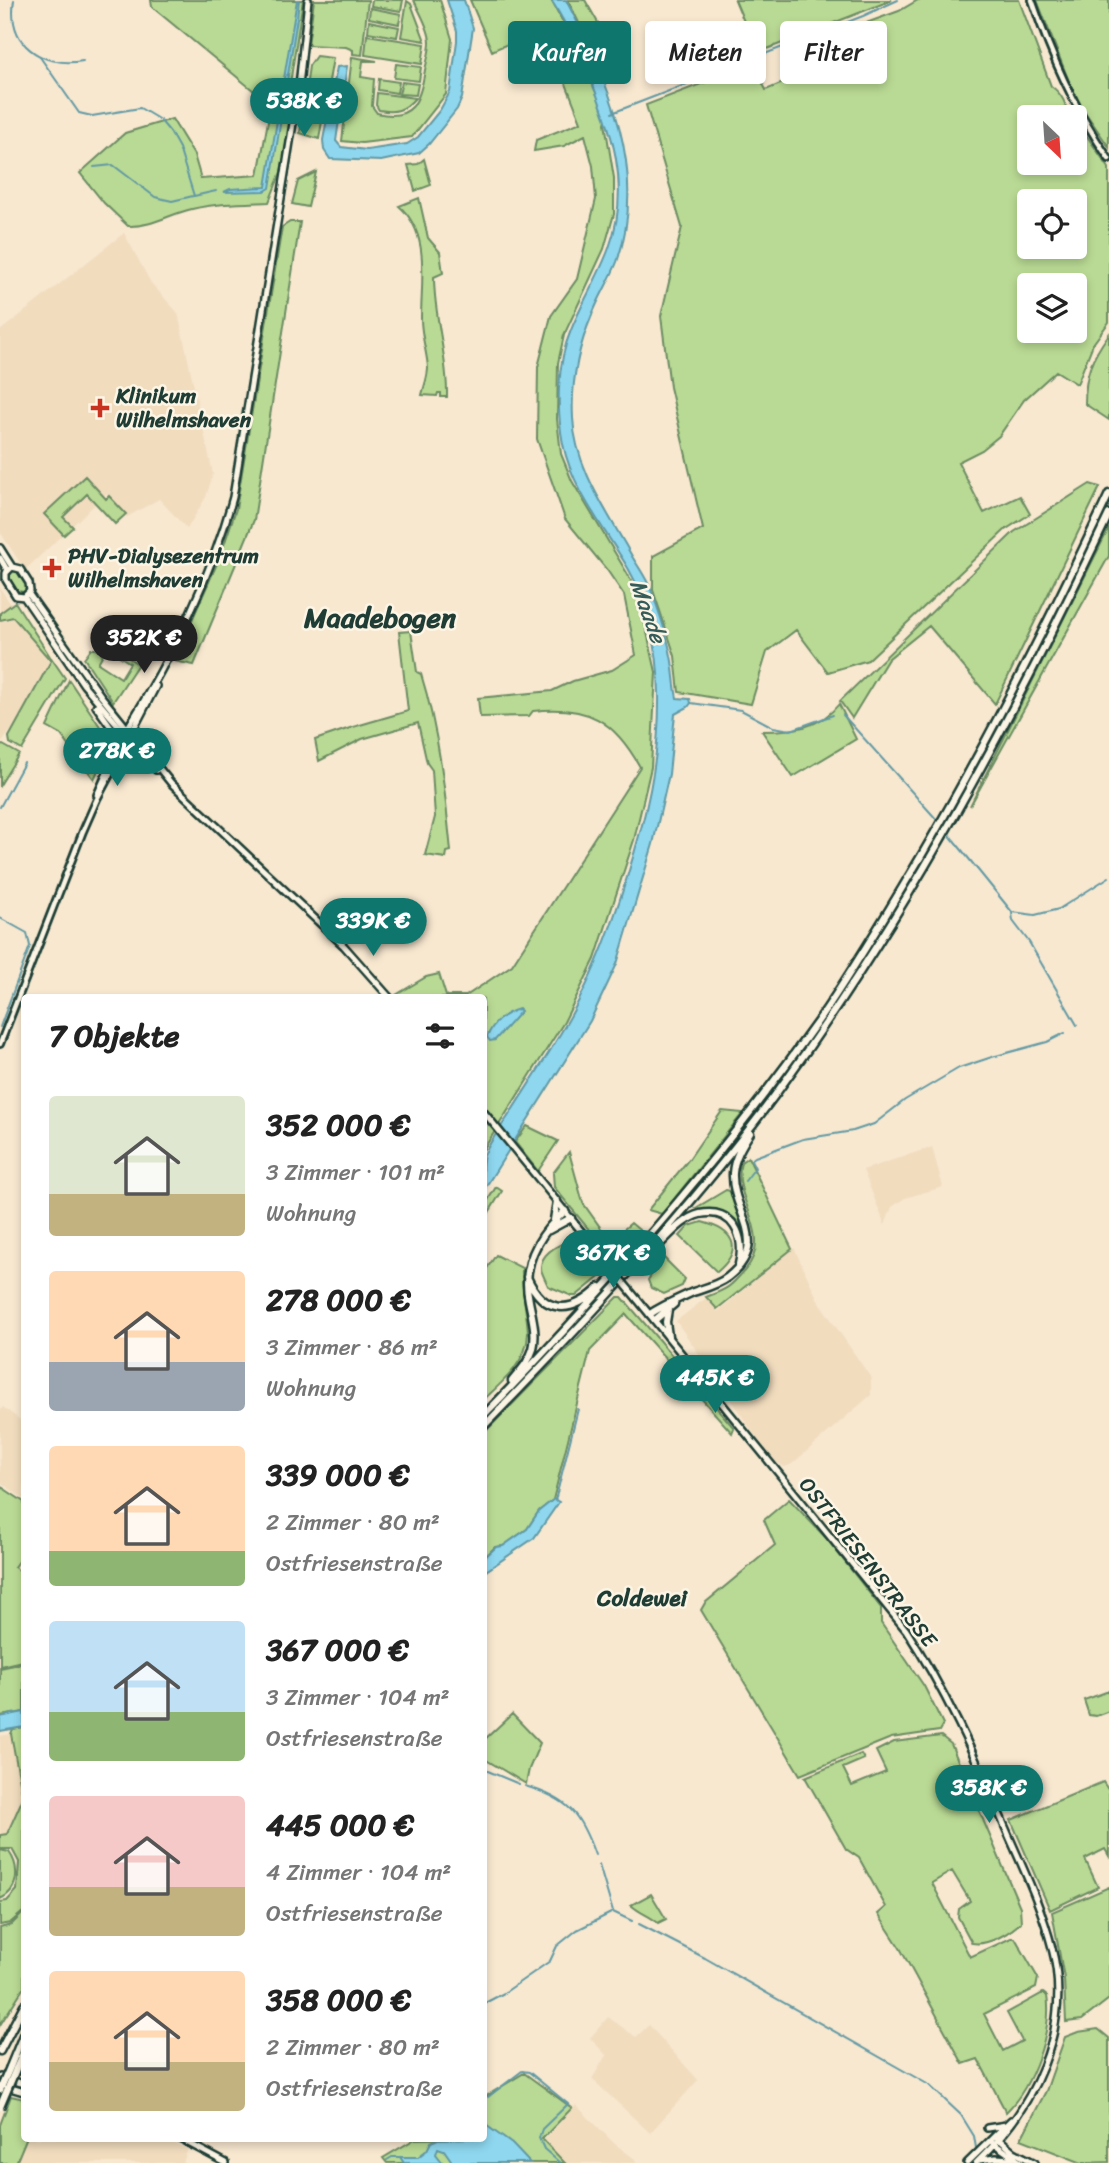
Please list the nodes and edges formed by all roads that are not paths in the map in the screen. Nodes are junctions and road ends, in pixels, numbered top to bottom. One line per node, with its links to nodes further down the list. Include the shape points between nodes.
1 (308, 0): 10 (main road, via 301,75 233,497 222,538)
2 (1032, 0): 3 (street, via 1060,75)
3 (1109, 159)
4 (1109, 494): 30 (highway, via 948,810 867,946 820,1019 735,1133)
5 (1109, 514): 23 (highway, via 940,844 876,949)
6 (0, 548): 8 (main road)
7 (0, 558): 8 (main road)
8 (9, 569): 9 (main road, via 20,569 25,576 30,587); 9 (main road, via 5,576 16,596)
9 (26, 595): 11 (main road); 13 (main road)
10 (164, 667): 12 (main road); 14 (main road)
11 (84, 685): 14 (main road); 15 (main road)
12 (138, 711): 13 (main road); 14 (main road)
13 (119, 718): 14 (main road)
14 (128, 734): 15 (street); 16 (main road); 17 (street); 18 (main road)
15 (119, 744): 19 (street)
16 (144, 757): 17 (street, via 129,755); 18 (main road)
17 (114, 765): 19 (street)
18 (171, 783): 20 (main road, via 344,946)
19 (97, 799): 21 (street)
20 (386, 994)
21 (0, 1044)
22 (487, 1116): 24 (main road, OSTFRIESENSTRASSE)
23 (759, 1116): 29 (highway); 31 (highway, via 734,1165 734,1188 750,1238)
24 (557, 1201): 25 (main road, OSTFRIESENSTRASSE); 27 (highway)
25 (565, 1211): 26 (main road, OSTFRIESENSTRASSE); 27 (highway)
26 (571, 1218): 28 (highway); 35 (main road, OSTFRIESENSTRASSE, bridge)
27 (554, 1221): 28 (highway)
28 (548, 1231): 32 (highway, via 530,1255)
29 (649, 1252): 31 (highway, via 691,1218 716,1215 730,1222 740,1235); 39 (highway)
30 (632, 1258): 32 (highway, via 586,1299 566,1307 541,1300); 37 (highway)
31 (738, 1267): 33 (highway, via 723,1280)
32 (527, 1276): 37 (highway, via 534,1340)
33 (678, 1300): 34 (highway); 35 (highway)
34 (668, 1309): 35 (highway); 36 (highway)
35 (652, 1317): 36 (main road, OSTFRIESENSTRASSE)
36 (668, 1336): 50 (main road, OSTFRIESENSTRASSE, via 886,1603 929,1664 965,1735 1040,1910 1057,1976 1053,2040 1040,2077)
37 (509, 1389): 38 (highway)
38 (487, 1412)
39 (487, 1423)
40 (21, 2011): 42 (highway)
41 (21, 2043): 44 (highway)
42 (0, 2051)
43 (21, 2056): 44 (highway)
44 (13, 2068): 46 (highway, bridge); 49 (highway, bridge)
45 (0, 2077): 47 (main road)
46 (0, 2087): 48 (main road)
47 (21, 2087)
48 (21, 2088)
49 (0, 2107)
50 (1019, 2113): 51 (main road); 53 (main road, OSTFRIESENSTRASSE)
51 (1006, 2125): 52 (main road); 53 (main road)
52 (988, 2128)
53 (995, 2140): 55 (main road); 56 (main road); 58 (main road); 60 (main road)
54 (187, 2142): 57 (main road)
55 (1015, 2159): 56 (main road); 59 (main road)
56 (977, 2162)
57 (226, 2163)
58 (967, 2163)
59 (1022, 2163)
60 (1035, 2163)

